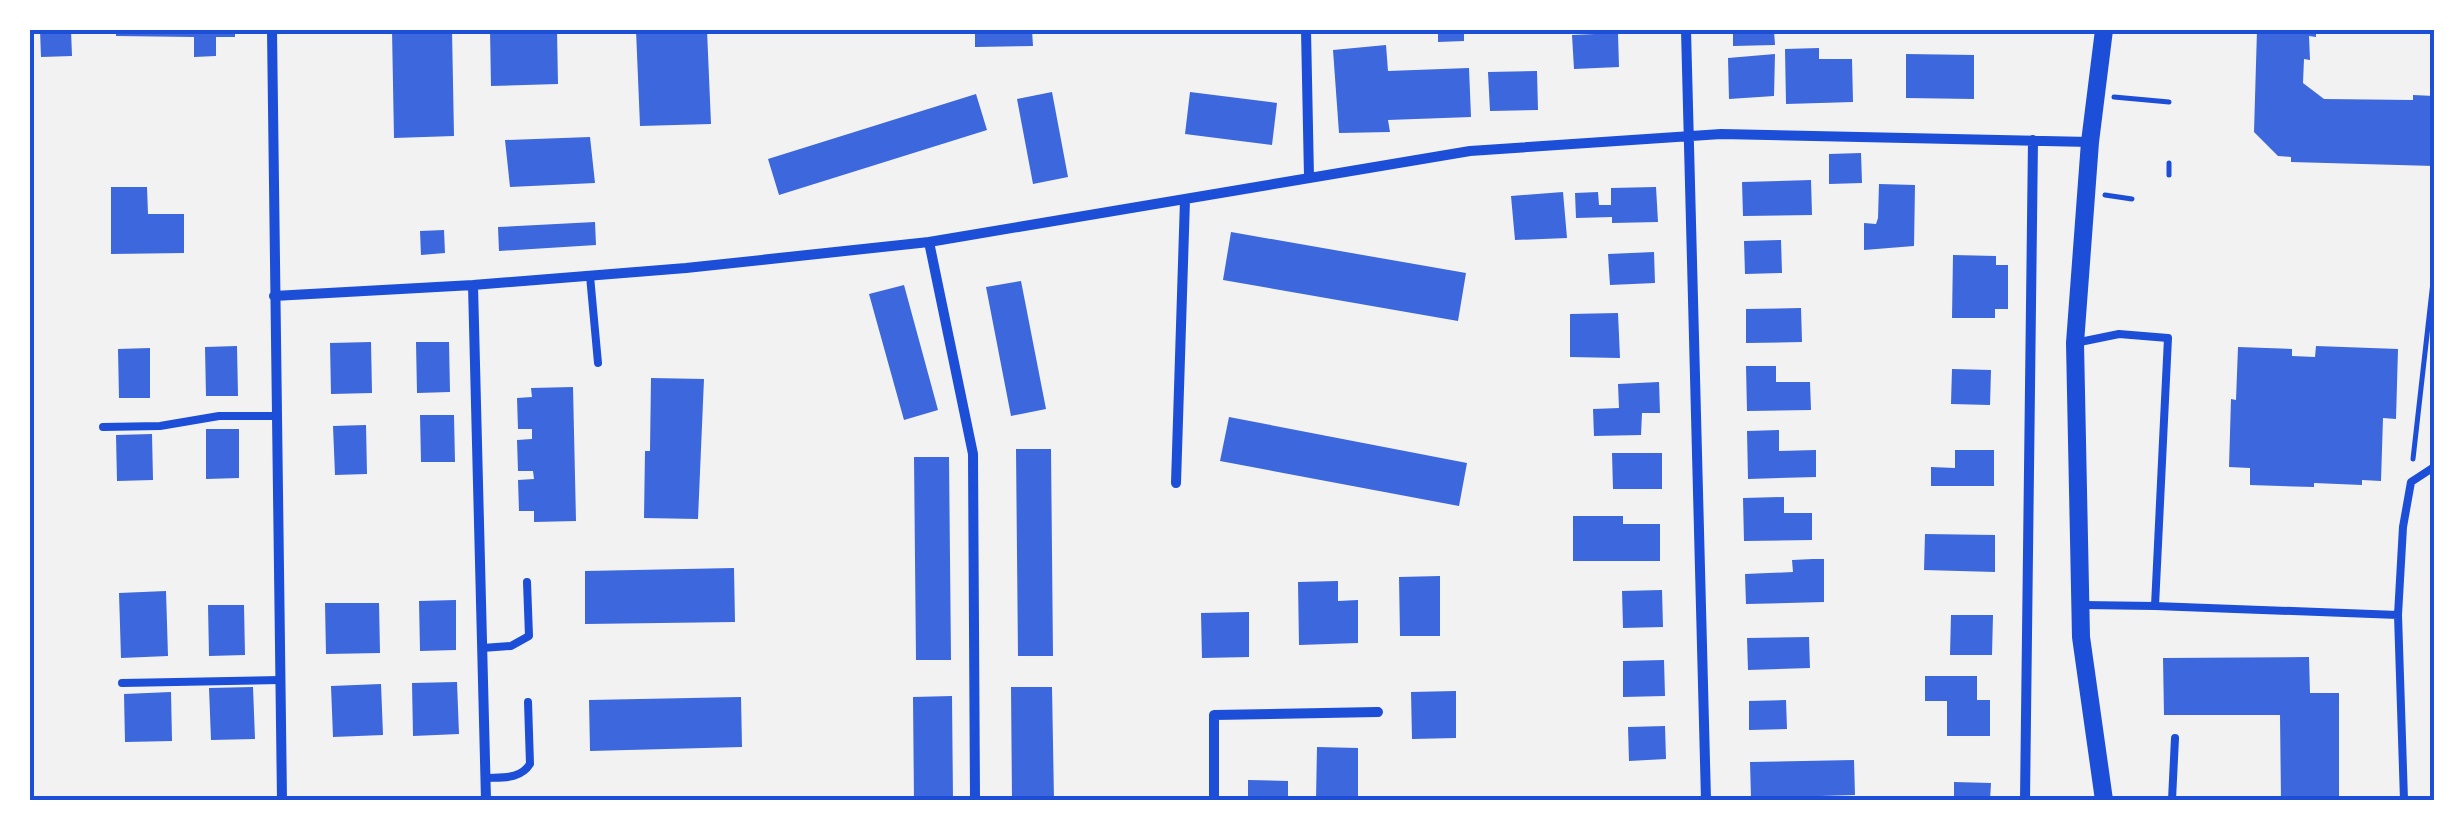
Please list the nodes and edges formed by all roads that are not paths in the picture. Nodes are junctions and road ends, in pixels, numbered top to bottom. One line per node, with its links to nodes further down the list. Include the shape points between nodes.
1 (272, 30): 13 (street)
2 (1306, 30): 8 (street)
3 (1686, 30): 5 (street)
4 (2104, 30): 7 (street)
5 (1688, 138): 6 (street); 8 (street, via 1470,151); 35 (street)
6 (2033, 140): 7 (street); 36 (street)
7 (2090, 142): 14 (street)
8 (1309, 177): 9 (street)
9 (1185, 200): 10 (street); 19 (street)
10 (930, 242): 11 (street); 33 (street, via 973,454)
11 (590, 276): 12 (street); 15 (lane)
12 (473, 285): 13 (street); 24 (street)
13 (274, 296): 16 (street)
14 (2075, 344): 21 (street); 22 (lane, via 2119,334 2168,338)
15 (598, 362)
16 (275, 416): 17 (lane); 25 (street)
17 (103, 427)
18 (2434, 467): 23 (lane, via 2411,482)
19 (1176, 483)
20 (527, 582): 24 (lane, via 530,636 512,646)
21 (2081, 604): 22 (lane); 37 (street)
22 (2156, 606): 23 (lane)
23 (2398, 614): 39 (lane)
24 (482, 648): 30 (street)
25 (280, 680): 26 (lane); 31 (street)
26 (122, 683)
27 (528, 702): 30 (lane, via 530,764 515,776)
28 (1378, 712): 34 (street, via 1214,715)
29 (2174, 738): 38 (lane)
30 (485, 778): 32 (street)
31 (282, 800)
32 (486, 800)
33 (975, 800)
34 (1214, 800)
35 (1706, 800)
36 (2025, 800)
37 (2104, 800)
38 (2172, 800)
39 (2404, 800)

